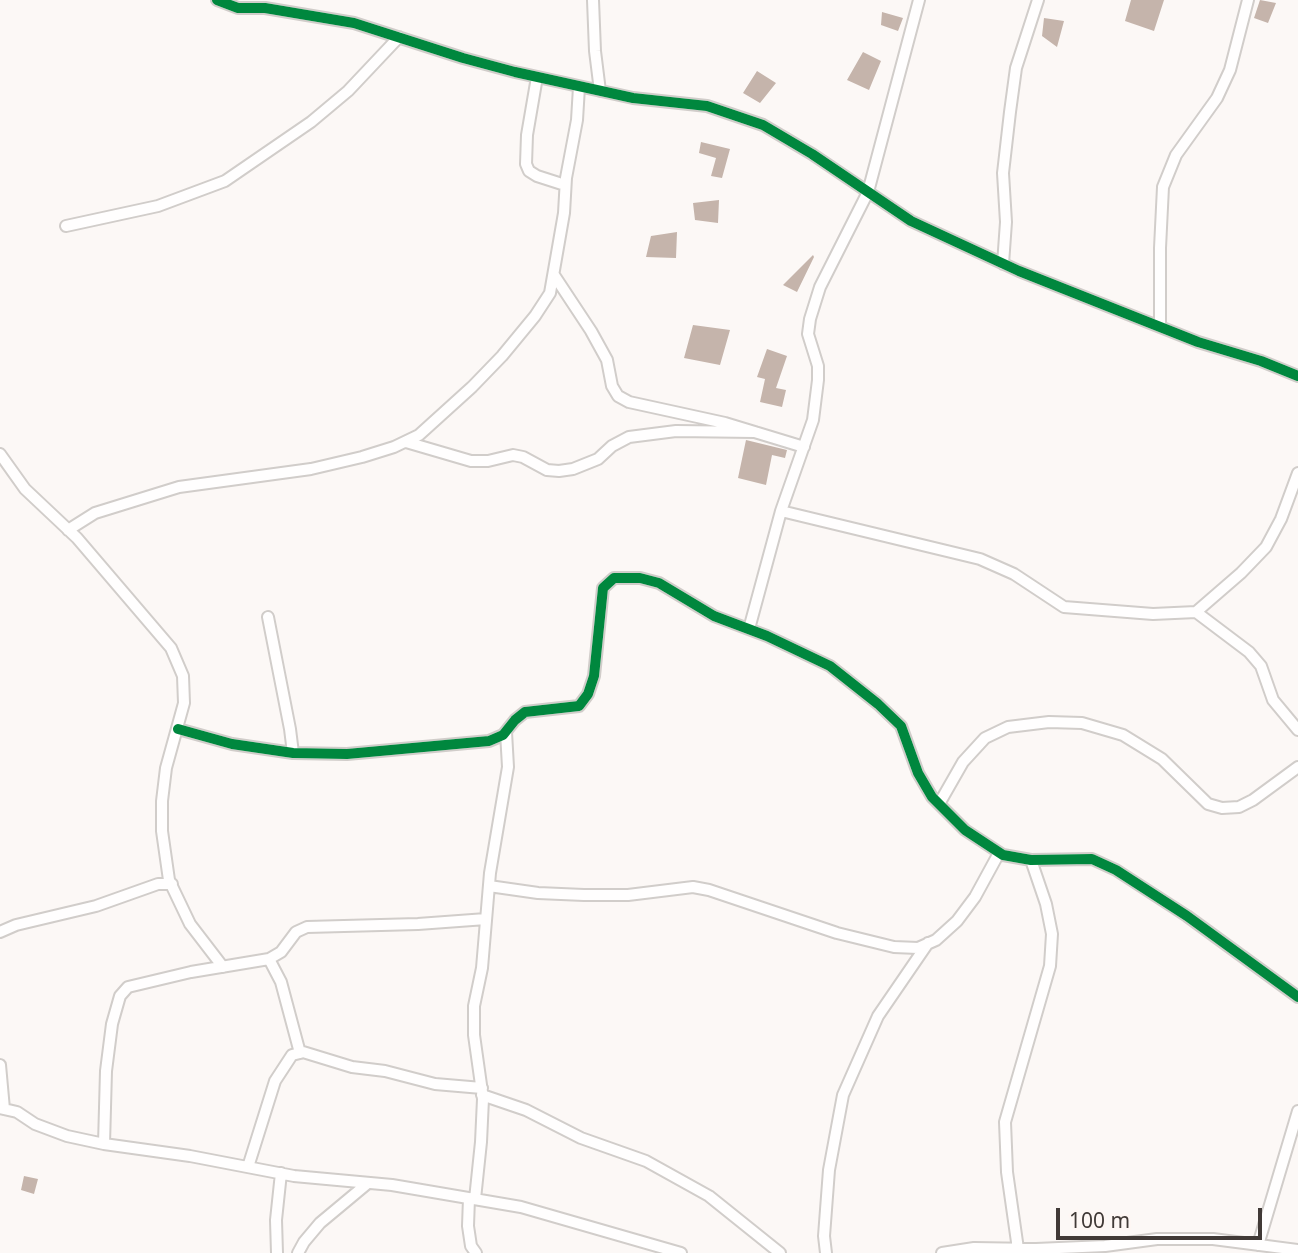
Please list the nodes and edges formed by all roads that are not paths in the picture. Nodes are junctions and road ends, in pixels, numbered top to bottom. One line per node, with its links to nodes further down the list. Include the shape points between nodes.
1 (217, 0): 6 (street, via 238,8 318,15)
2 (593, 0): 9 (street)
3 (919, 0): 11 (street)
4 (1038, 0): 13 (street, via 1016,68 1005,144)
5 (1248, 0): 15 (street, via 1230,70 1217,98 1176,155 1163,187)
6 (399, 37): 7 (street); 12 (street, via 311,122 225,181 158,206)
7 (537, 77): 8 (street); 10 (street, via 526,164 537,176)
8 (579, 87): 9 (street); 10 (street)
9 (600, 91): 11 (street, via 707,106 763,125)
10 (565, 185): 14 (street)
11 (868, 192): 13 (street, via 911,221); 19 (street, via 820,287 810,319 808,334 818,380)
12 (66, 226)
13 (1003, 264): 15 (street)
14 (554, 275): 17 (street, via 597,341 618,396); 18 (street, via 544,304 502,356 419,436)
15 (1160, 327): 16 (street)
16 (1298, 376)
17 (755, 432): 18 (street, via 676,431 629,437 598,459 559,471 513,455 471,461); 19 (street)
18 (406, 442): 23 (street, via 311,469 179,487 95,513)
19 (804, 447): 22 (street)
20 (0, 454): 23 (street, via 25,489)
21 (1298, 473): 24 (street, via 1266,547)
22 (781, 511): 24 (street, via 980,559 1014,574 1064,607 1153,614); 26 (street)
23 (68, 530): 27 (street, via 171,648 183,676 184,703)
24 (1196, 612): 28 (street, via 1249,652 1261,666 1273,699)
25 (268, 617): 30 (street)
26 (750, 629): 29 (street, via 715,616 659,583 614,578 603,588 588,694 579,705 525,712); 32 (street, via 830,666 878,704 901,726 918,773)
27 (178, 729): 30 (street, via 232,744); 35 (street, via 162,801 162,831)
28 (1298, 730)
29 (506, 732): 30 (street, via 489,741 347,754); 36 (street, via 508,767)
30 (293, 753)
31 (1298, 768): 32 (street, via 1253,800 1222,808 1208,804 1162,759 1123,735 1082,723 1049,722 1008,727 985,737 963,762)
32 (939, 804): 33 (street, via 965,830)
33 (999, 853): 34 (street); 39 (street, via 957,921)
34 (1031, 860): 42 (street, via 1092,859 1116,870); 54 (street, via 1052,934 1050,966 1005,1122)
35 (172, 884): 38 (street, via 158,884); 41 (street, via 190,923)
36 (489, 886): 37 (street); 39 (street, via 584,895 693,887 894,947 918,948)
37 (486, 919): 40 (street, via 307,927); 45 (street, via 474,1006)
38 (0, 932)
39 (928, 943): 63 (street, via 878,1016 843,1096 829,1170)
40 (269, 959): 41 (street); 43 (street, via 281,982)
41 (223, 967): 48 (street, via 138,983 120,996 106,1071)
42 (1298, 996)
43 (300, 1053): 45 (street); 49 (street, via 292,1055 275,1081)
44 (0, 1065): 46 (street)
45 (482, 1092): 52 (street, via 481,1142); 62 (street, via 581,1138 646,1161 709,1196)
46 (2, 1108): 48 (street, via 67,1136)
47 (1298, 1111): 53 (street)
48 (104, 1144): 49 (street)
49 (248, 1167): 50 (street)
50 (281, 1173): 51 (street); 58 (street)
51 (368, 1183): 52 (street); 59 (street, via 320,1223)
52 (472, 1198): 56 (street, via 567,1218); 60 (street, via 468,1226)
53 (1258, 1245): 54 (street, via 1157,1239); 57 (street)
54 (1018, 1249): 64 (street)
55 (1298, 1250): 57 (street)
56 (663, 1251): 61 (street)
57 (1283, 1251)
58 (278, 1253)
59 (298, 1253)
60 (476, 1253)
61 (681, 1253)
62 (780, 1253)
63 (826, 1253)
64 (942, 1253)

